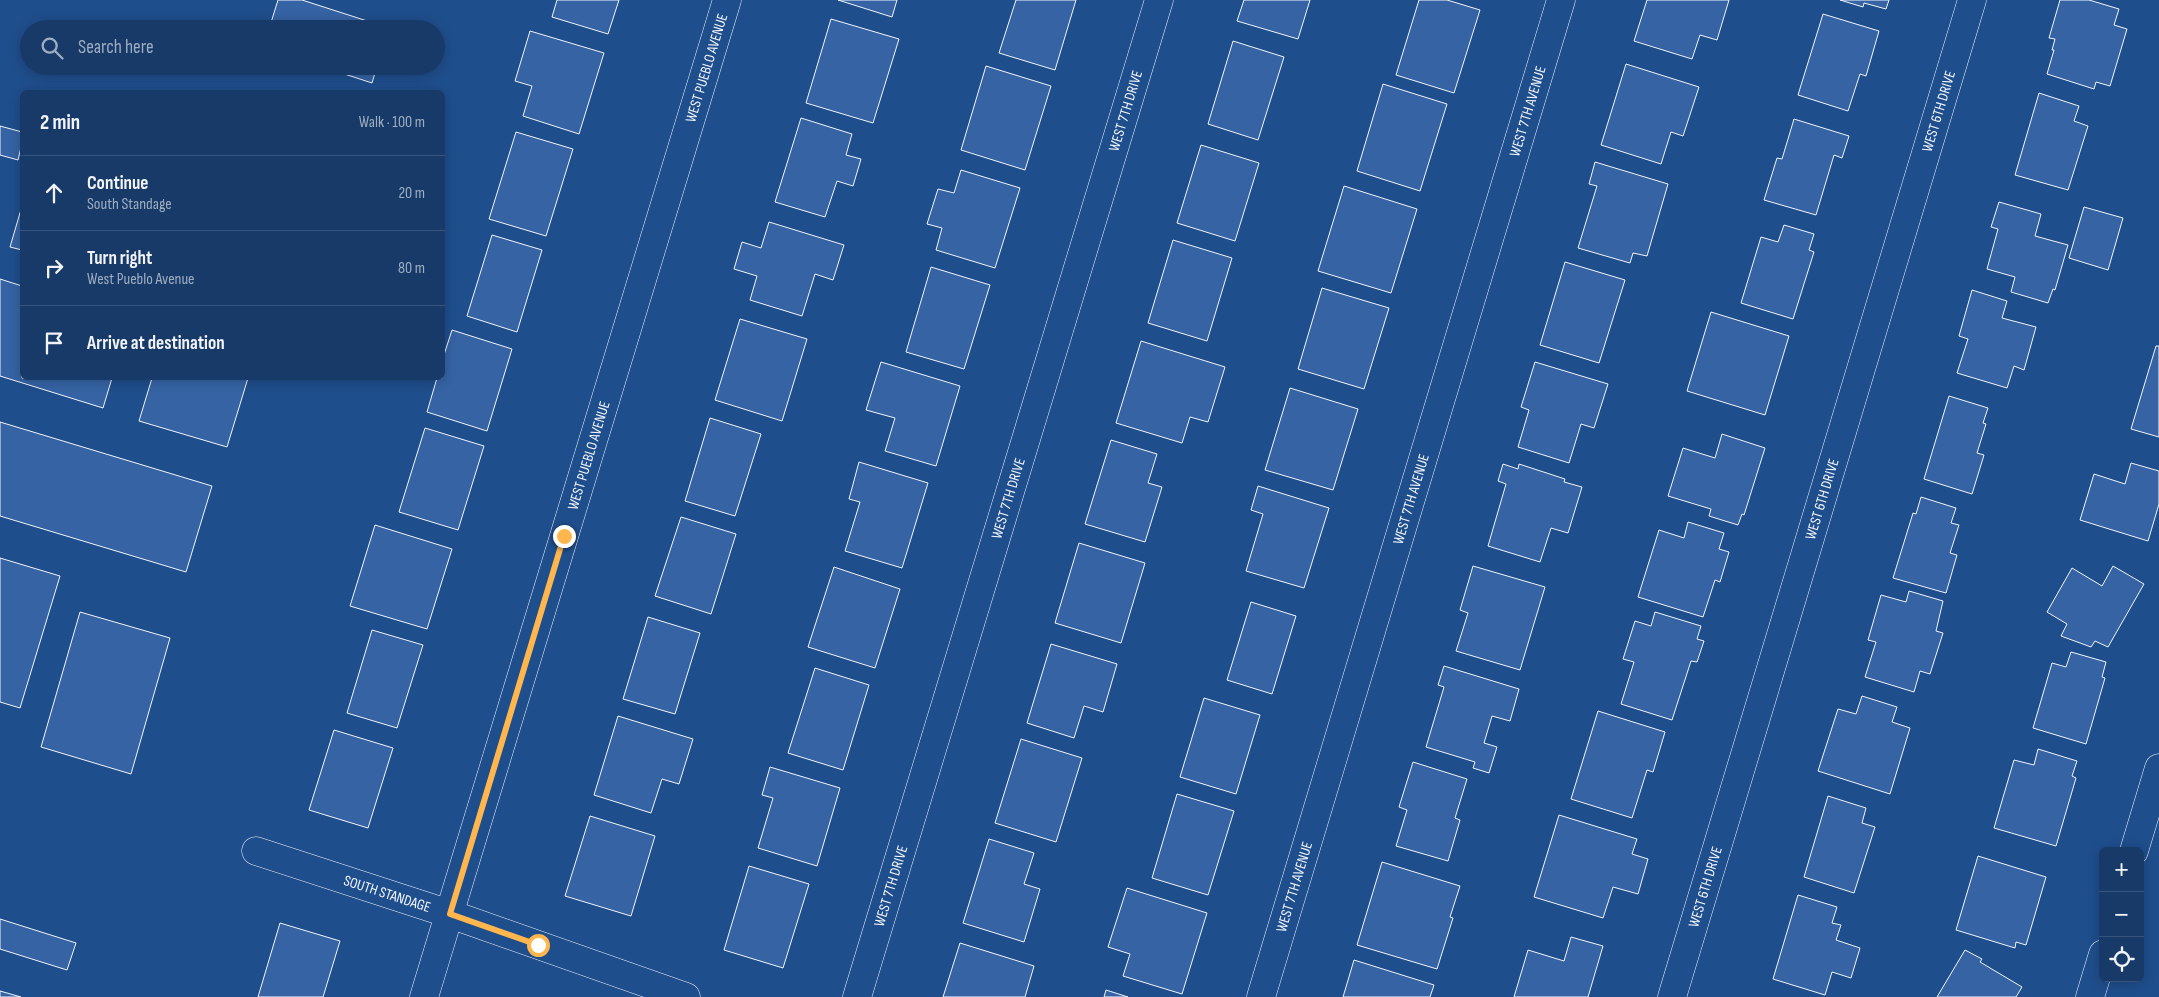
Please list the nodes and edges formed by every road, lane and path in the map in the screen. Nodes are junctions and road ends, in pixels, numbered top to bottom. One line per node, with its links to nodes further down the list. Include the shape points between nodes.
1 (727, 0): 8 (street, WEST PUEBLO AVENUE)
2 (1159, 0): 12 (street, WEST 7TH DRIVE)
3 (1561, 0): 13 (street, WEST 7TH AVENUE)
4 (1972, 0): 14 (street, WEST 6TH DRIVE)
5 (2159, 768): 6 (street)
6 (2135, 847)
7 (256, 851): 8 (street, SOUTH STANDAGE)
8 (450, 914): 10 (street, WEST PUEBLO AVENUE); 11 (street, SOUTH STANDAGE)
9 (2099, 967): 15 (street)
10 (424, 997)
11 (686, 997)
12 (857, 997)
13 (1261, 997)
14 (1672, 997)
15 (2090, 997)

